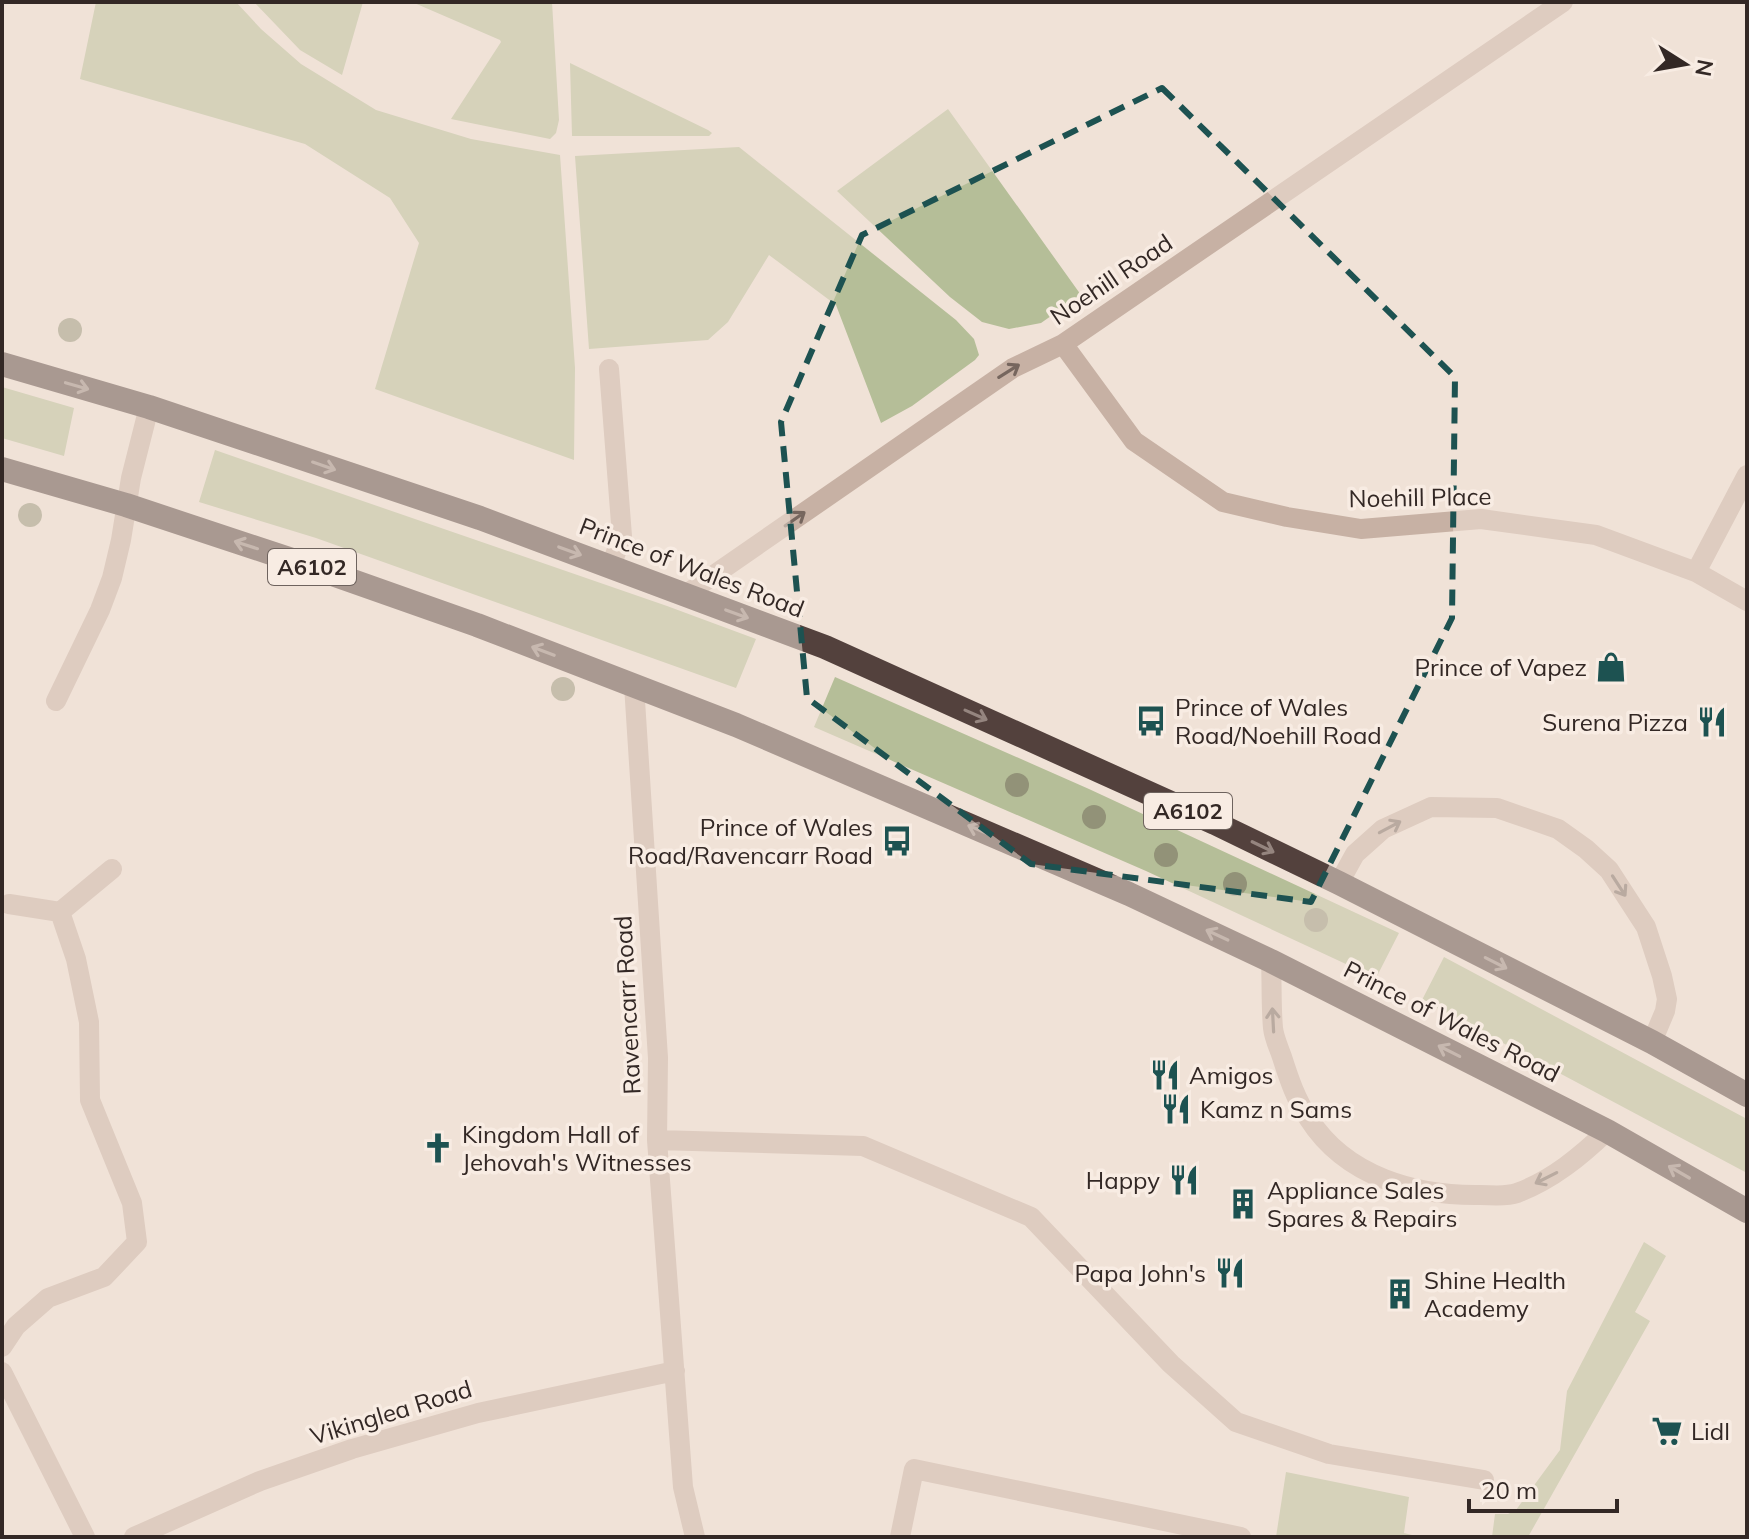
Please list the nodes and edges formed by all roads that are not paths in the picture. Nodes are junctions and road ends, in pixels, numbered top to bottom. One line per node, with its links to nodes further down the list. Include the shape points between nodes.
1 (1563, 2): 2 (street, Noehill Road)
2 (1063, 344): 10 (street, Noehill Place, via 1134,441 1223,502 1361,529 1481,519 1596,535); 11 (street, Noehill Road, one-way to 2, via 1013,368)
3 (2, 364): 5 (highway, Prince of Wales Road / A6102, one-way to 5)
4 (609, 369): 9 (street, via 622,536)
5 (149, 407): 8 (street); 9 (highway, Prince of Wales Road / A6102, one-way to 9)
6 (2, 469): 8 (highway, Prince of Wales Road / A6102)
7 (1747, 475): 10 (street)
8 (126, 505): 13 (highway, Prince of Wales Road / A6102, one-way to 8); 14 (street, via 112,578)
9 (611, 566): 11 (highway, Prince of Wales Road / A6102)
10 (1696, 572): 12 (street, Noehill Place)
11 (685, 595): 16 (highway, Prince of Wales Road / A6102, one-way to 16, via 825,647)
12 (1747, 601)
13 (634, 685): 19 (highway, Prince of Wales Road / A6102, one-way to 13, via 1115,888); 23 (street, Ravencarr Road, via 658,1058)
14 (56, 701)
15 (112, 869): 18 (street)
16 (1339, 883): 20 (highway, Prince of Wales Road / A6102, one-way to 20); 20 (street, one-way to 20, via 1355,854 1383,829 1431,807 1497,808 1558,829 1609,870 1646,927 1667,999)
17 (9, 904): 18 (street)
18 (60, 912): 25 (street, via 89,1022 90,1100 132,1203 137,1242 104,1277 48,1298 16,1326)
19 (1271, 961): 22 (highway, Prince of Wales Road / A6102, one-way to 19); 22 (street, one-way to 19, via 1560,1171 1515,1194 1452,1196 1388,1182 1357,1166 1309,1121 1273,1031)
20 (1652, 1042): 21 (highway, Prince of Wales Road / A6102)
21 (1747, 1095)
22 (1607, 1131): 24 (highway, Prince of Wales Road / A6102, one-way to 22)
23 (657, 1140): 26 (street, Ravencarr Road); 28 (street, via 863,1146 1031,1217 1171,1364 1236,1422 1329,1454)
24 (1747, 1211)
25 (2, 1347)
26 (675, 1371): 30 (street, Vikinglea Road, via 478,1413 352,1449 260,1481); 31 (street, Ravencarr Road, via 683,1487)
27 (2, 1372): 29 (street)
28 (1484, 1480)
29 (85, 1537)
30 (134, 1537)
31 (695, 1537)
32 (900, 1537): 33 (street, via 914,1469)
33 (1241, 1537)

